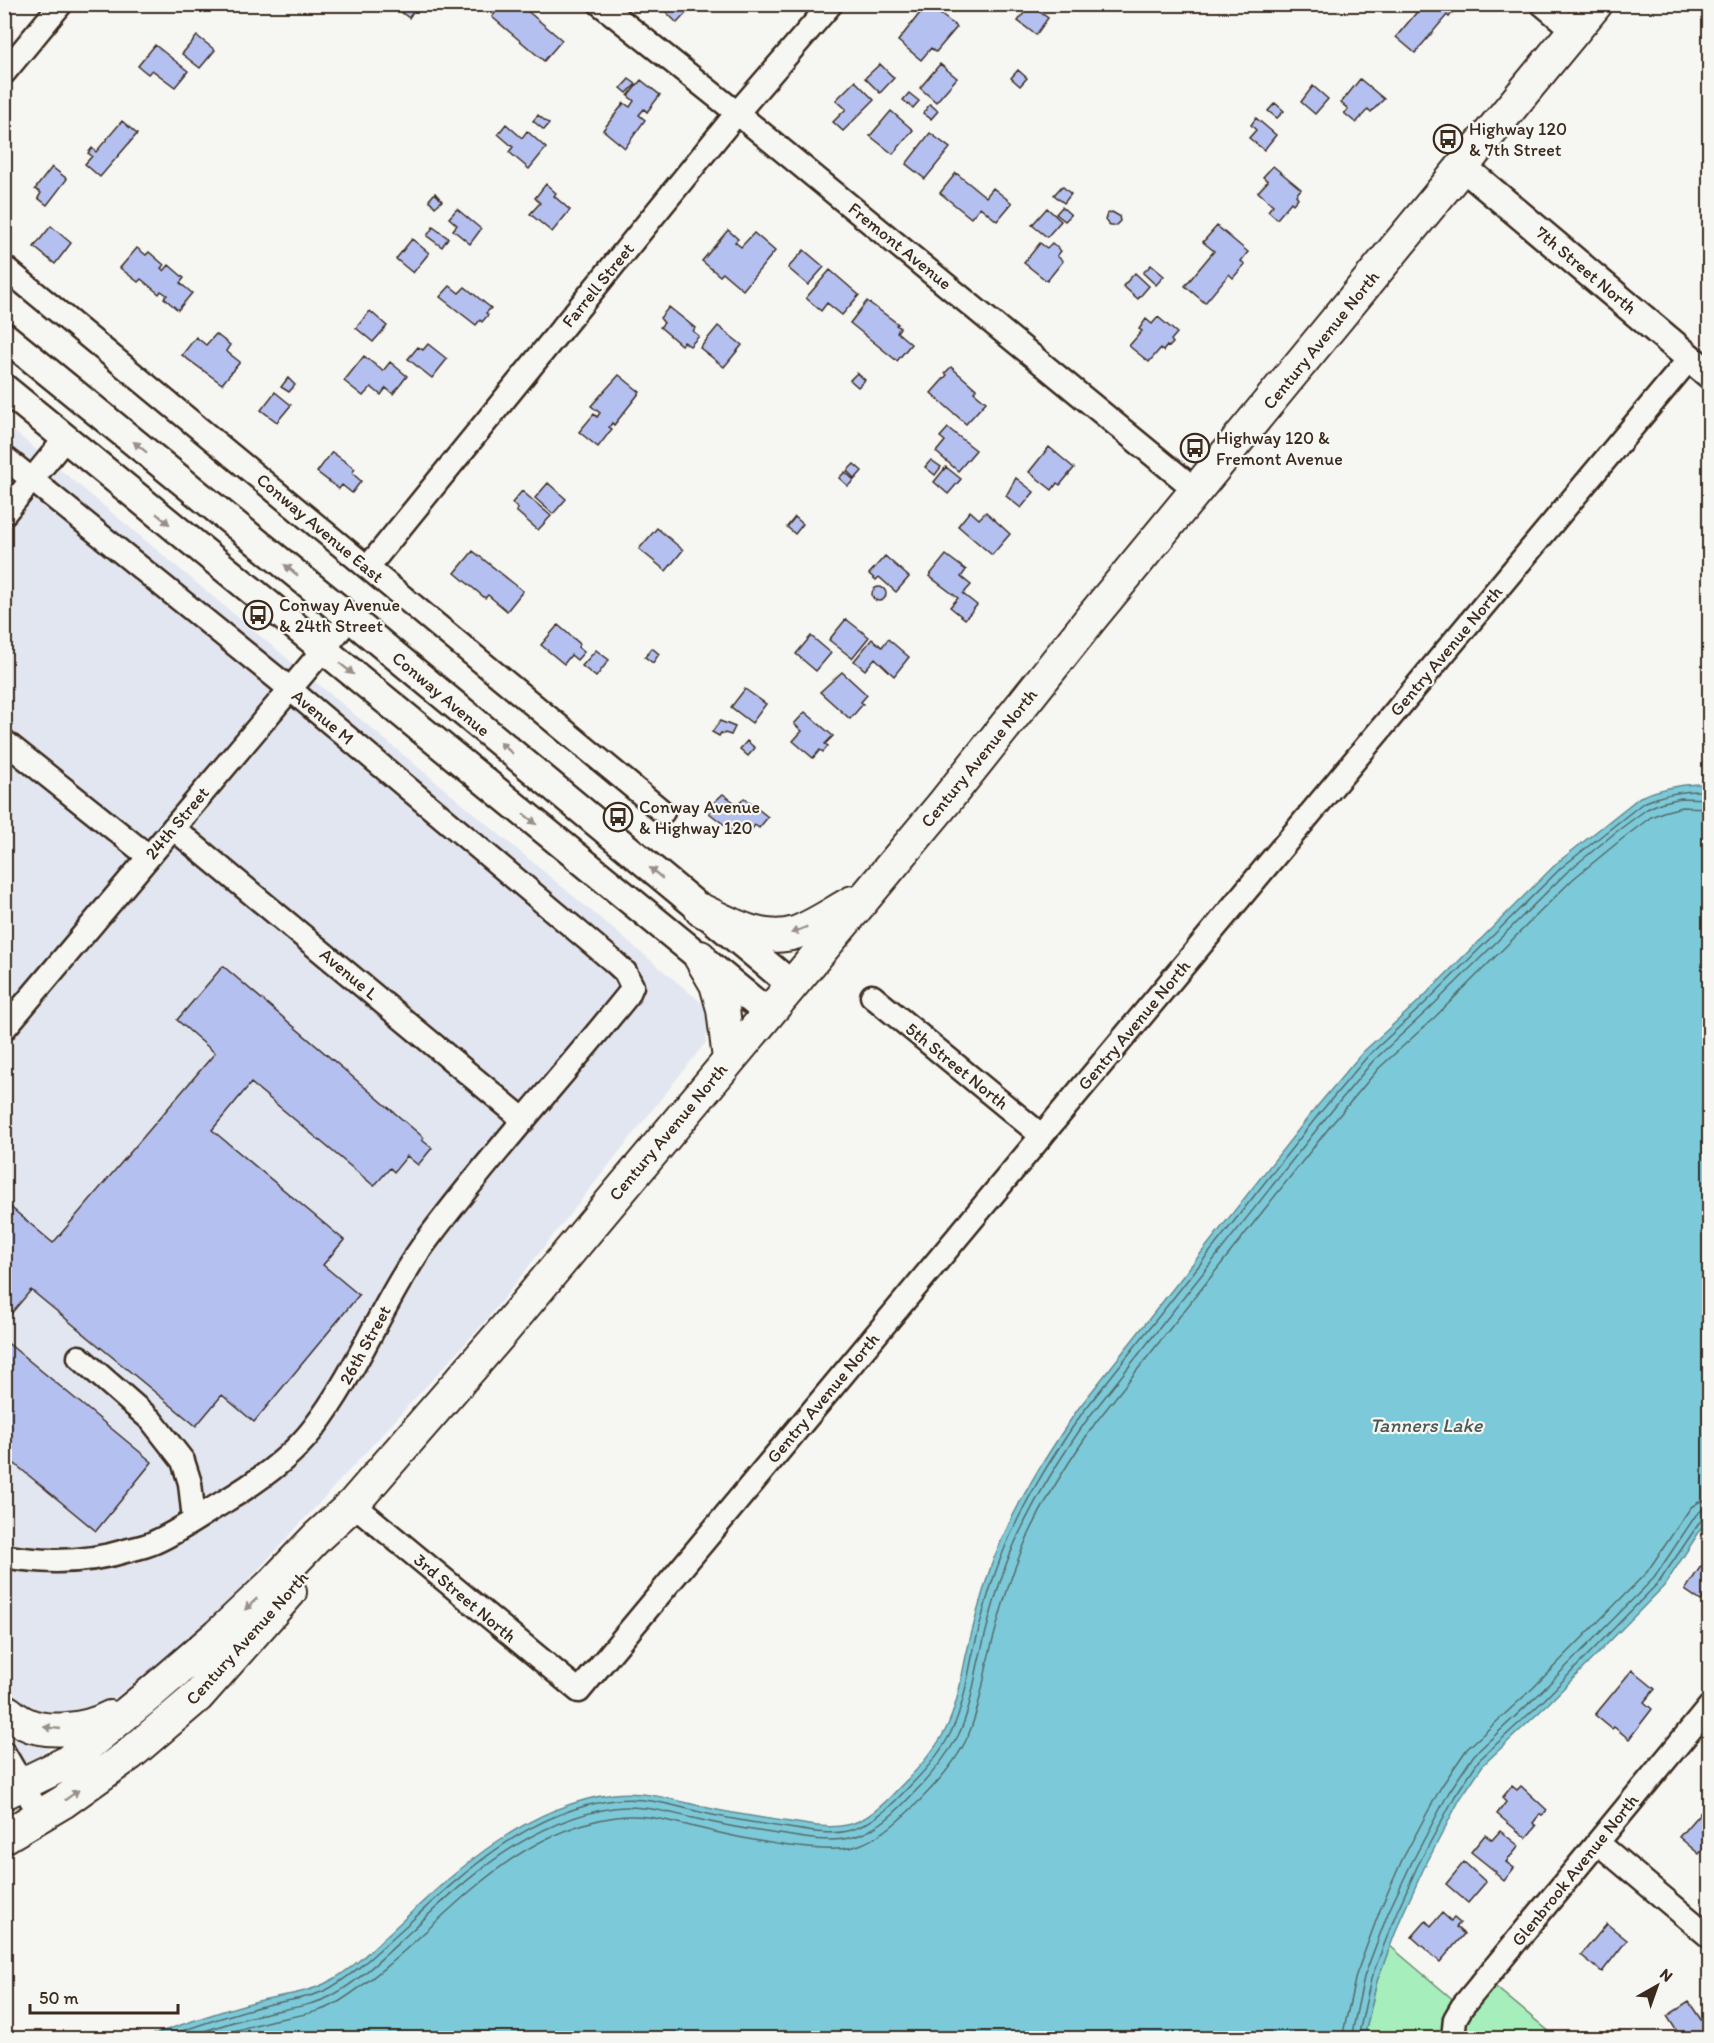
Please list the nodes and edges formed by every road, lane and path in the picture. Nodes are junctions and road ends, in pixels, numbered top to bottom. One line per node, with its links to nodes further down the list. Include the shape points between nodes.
1 (61, 4): 7 (street)
2 (600, 4): 8 (street, Fremont Avenue)
3 (831, 4): 8 (street, Farrell Street)
4 (1542, 4): 6 (street)
5 (1596, 4): 6 (main road, Century Avenue North)
6 (1574, 31): 9 (main road, Century Avenue North)
7 (4, 73)
8 (737, 113): 17 (street, Fremont Avenue); 19 (street, Farrell Street)
9 (1463, 167): 12 (street, 7th Street North); 17 (main road, Century Avenue North)
10 (4, 267): 19 (street, Conway Avenue East)
11 (4, 336): 20 (street, Conway Avenue, one-way to 11)
12 (1700, 366): 37 (street, Gentry Avenue North)
13 (4, 388): 14 (street)
14 (65, 439): 16 (street); 21 (street, one-way to 21)
15 (4, 457): 16 (street, Avenue M)
16 (33, 480): 18 (street); 22 (street, Avenue M)
17 (1197, 491): 27 (main road, Century Avenue North)
18 (4, 514)
19 (368, 567): 24 (street, Conway Avenue East)
20 (350, 618): 21 (street, 24th Street); 28 (street, Conway Avenue, one-way to 20)
21 (324, 650): 22 (street, 24th Street); 29 (street, one-way to 29)
22 (290, 689): 25 (street, 24th Street); 31 (street, Avenue M, via 613,960)
23 (4, 741): 26 (street)
24 (663, 812)
25 (173, 828): 26 (street, 24th Street); 36 (street, Avenue L)
26 (148, 856): 34 (street, 24th Street)
27 (869, 892): 28 (main road, one-way to 28, via 807,927 784,935 751,932); 30 (main road, Century Avenue North)
28 (701, 910): 30 (street, Conway Avenue)
29 (700, 957): 33 (street); 35 (main road, via 716,984)
30 (792, 985): 33 (main road, Century Avenue North)
31 (632, 986): 36 (street, 26th Street)
32 (872, 996): 37 (street, 5th Street North)
33 (768, 1013): 35 (main road, Century Avenue North)
34 (7, 1019)
35 (729, 1059): 39 (main road, Century Avenue North, via 504,1330)
36 (524, 1120): 40 (street, 26th Street, via 429,1237 336,1397 311,1431 283,1460 247,1488)
37 (1042, 1136): 42 (street, Gentry Avenue North)
38 (79, 1357): 40 (street, via 151,1420 183,1461)
39 (353, 1504): 42 (street, 3rd Street North); 43 (main road, Century Avenue North, one-way to 43, via 218,1635); 48 (main road, Century Avenue North, one-way to 39, via 130,1754 198,1696 329,1547)
40 (194, 1520): 41 (street, 26th Street, via 155,1543 78,1562)
41 (4, 1556)
42 (579, 1691)
43 (145, 1698): 45 (main road, one-way to 45, via 100,1723 71,1730 25,1724); 47 (main road, Century Avenue North, via 66,1763)
44 (1710, 1706): 49 (street, Glenbrook Avenue North)
45 (4, 1710)
46 (4, 1753): 47 (street)
47 (10, 1792): 48 (street)
48 (23, 1826)
49 (1598, 1843): 50 (street); 51 (street, Glenbrook Avenue North, via 1462,2007 1455,2019)
50 (1710, 1937)
51 (1453, 2038)

